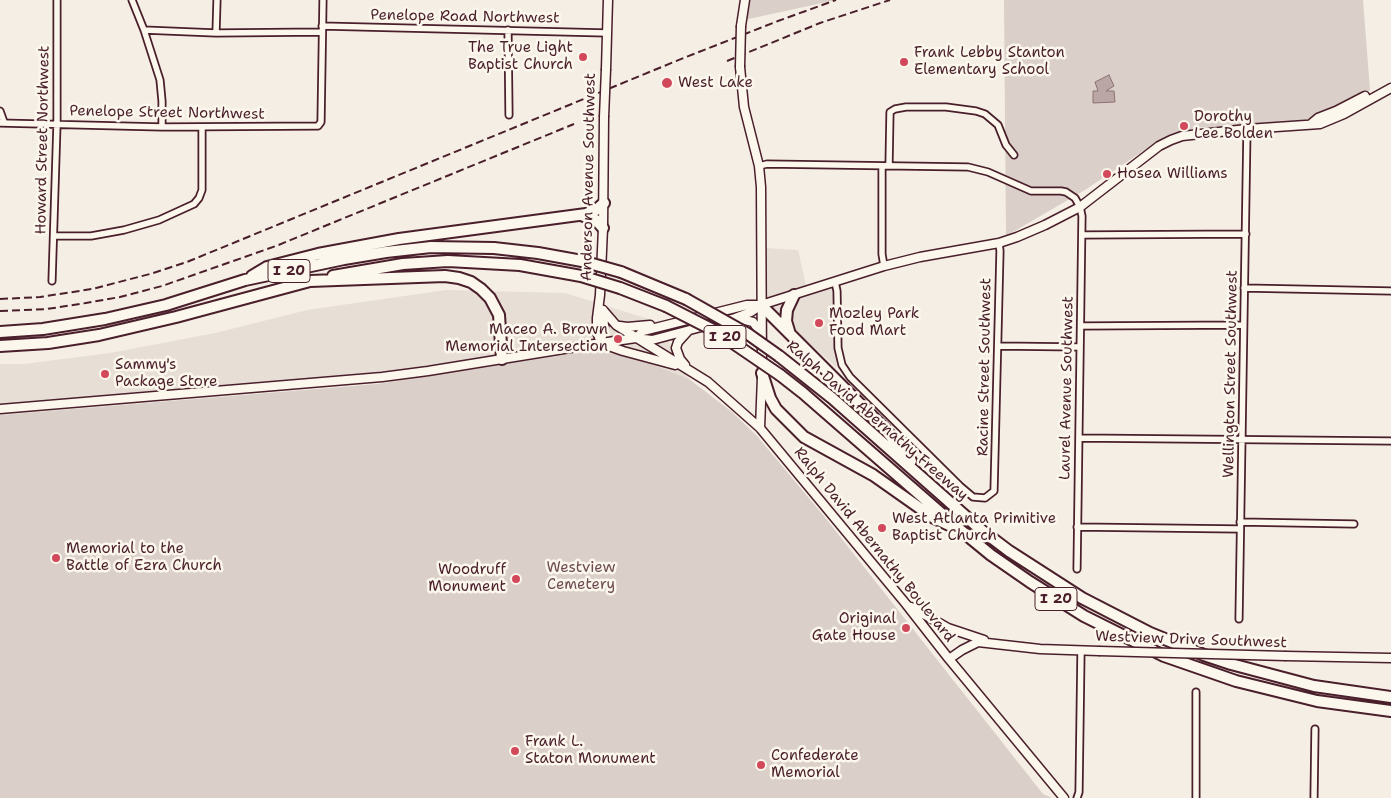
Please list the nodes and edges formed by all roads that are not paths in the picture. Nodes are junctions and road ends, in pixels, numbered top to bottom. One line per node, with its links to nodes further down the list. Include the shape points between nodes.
1 (57, 0): 18 (street, Howard Street Northwest)
2 (132, 0): 8 (street)
3 (217, 0): 10 (street)
4 (323, 0): 7 (street)
5 (608, 0): 11 (main road, Anderson Avenue Southwest)
6 (745, 0): 23 (main road, bridge, via 740,67 744,107)
7 (322, 29): 9 (street, Penelope Road Northwest); 10 (street, Penelope Road Northwest); 20 (street, Penelope Street Northwest, via 321,122 318,126)
8 (144, 30): 10 (street, Penelope Road Northwest); 19 (street, via 160,80)
9 (508, 30): 11 (street, Penelope Road Northwest); 15 (street)
10 (216, 33)
11 (607, 33): 26 (main road, Anderson Avenue Southwest, bridge)
12 (1391, 83): 17 (main road)
13 (1391, 88): 17 (main road, via 1320,124)
14 (0, 111): 16 (street)
15 (509, 115)
16 (2, 123): 18 (street, Penelope Street Northwest)
17 (1312, 123): 21 (main road)
18 (57, 124): 19 (street, Penelope Street Northwest); 32 (street, Howard Street Northwest)
19 (162, 127): 20 (street, Penelope Street Northwest)
20 (202, 127): 32 (street, via 202,190 194,204 159,220 124,230 91,236)
21 (1247, 129): 27 (main road, via 1171,140); 30 (street, Wellington Street Southwest)
22 (1014, 155): 25 (street, via 998,125 985,114 946,107 906,107 890,112)
23 (759, 166): 24 (street); 43 (main road)
24 (882, 166): 25 (street); 34 (street)
25 (889, 166): 27 (street, via 968,168 988,172 1031,191 1066,192)
26 (604, 203): 28 (highway); 29 (main road, Anderson Avenue Southwest)
27 (1080, 206): 31 (street, Laurel Avenue Southwest); 33 (main road, via 1045,225)
28 (580, 215): 29 (highway, via 596,220); 35 (highway, via 400,239 318,254 267,267)
29 (604, 228): 41 (main road, Anderson Avenue Southwest)
30 (1246, 234): 31 (street); 39 (street, Wellington Street Southwest)
31 (1082, 235): 48 (street, Laurel Avenue Southwest)
32 (54, 236): 36 (street, Howard Street Northwest)
33 (999, 243): 34 (main road); 56 (street, Racine Street Southwest)
34 (884, 266): 38 (main road)
35 (244, 280): 51 (highway, Ralph David Abernathy Freeway / I 20, via 166,305 105,319); 66 (highway, Ralph David Abernathy Freeway / I 20, bridge, via 365,255 431,247 502,248 582,261 620,272 686,299 748,334 832,398)
36 (52, 281)
37 (310, 281): 55 (highway, I 20, via 99,335); 58 (highway, via 438,276 465,280 485,293 499,315); 70 (highway, Ralph David Abernathy Freeway / I 20, bridge, via 375,268 448,261 520,265 581,276 620,288 666,306 717,332 780,375)
38 (835, 282): 42 (main road); 56 (street, Racine Street Southwest, via 838,348 850,377 973,497 985,498 994,491)
39 (1244, 288): 40 (street); 47 (street, Wellington Street Southwest)
40 (1391, 291)
41 (600, 295): 44 (main road, Anderson Avenue Southwest); 54 (main road, Anderson Avenue Southwest, via 597,332)
42 (794, 295): 43 (main road); 50 (highway, via 787,310)
43 (762, 304): 45 (main road); 46 (main road, via 746,301 651,324); 50 (highway); 52 (main road); 53 (main road, via 643,330)
44 (603, 310): 46 (main road, Ralph David Abernathy Boulevard); 54 (main road, Anderson Avenue Southwest)
45 (735, 318): 49 (main road); 52 (main road, via 753,322)
46 (616, 325): 53 (main road, Ralph David Abernathy Boulevard)
47 (1243, 325): 48 (street); 64 (street, Wellington Street Southwest)
48 (1081, 326): 57 (street, Laurel Avenue Southwest)
49 (688, 331): 53 (main road, via 652,340); 59 (main road, via 676,348)
50 (789, 331): 66 (highway, via 885,429)
51 (0, 332)
52 (761, 334): 60 (main road)
53 (636, 338): 54 (main road); 59 (main road, Ralph David Abernathy Boulevard)
54 (601, 343): 58 (main road); 59 (main road)
55 (0, 346)
56 (998, 346): 57 (street)
57 (1080, 347): 63 (street, Laurel Avenue Southwest)
58 (502, 360): 61 (main road, via 382,377)
59 (687, 369): 62 (main road, Ralph David Abernathy Boulevard, via 730,399)
60 (762, 373): 62 (main road); 70 (highway, via 776,409 804,437 873,475 934,518)
61 (0, 409)
62 (760, 428): 73 (main road, Ralph David Abernathy Boulevard)
63 (1079, 438): 64 (street); 69 (street, Laurel Avenue Southwest)
64 (1242, 439): 65 (street); 67 (street, Wellington Street Southwest)
65 (1391, 442)
66 (925, 480): 82 (highway, Ralph David Abernathy Freeway / I 20, via 1009,551 1082,598 1150,633 1204,655 1281,678 1334,690)
67 (1240, 522): 68 (street); 71 (street, Wellington Street Southwest)
68 (1354, 524)
69 (1077, 527): 71 (street); 72 (street, Laurel Avenue Southwest)
70 (958, 528): 83 (highway, Ralph David Abernathy Freeway / I 20, via 1057,600 1164,656 1292,696)
71 (1240, 529): 74 (street, Wellington Street Southwest)
72 (1077, 569)
73 (906, 604): 75 (main road, Westview Drive Southwest); 76 (main road, Ralph David Abernathy Boulevard)
74 (1239, 619)
75 (936, 622): 76 (main road); 77 (main road, Westview Drive Southwest)
76 (927, 631): 80 (main road, Ralph David Abernathy Boulevard)
77 (990, 643): 78 (main road, Westview Drive Southwest); 80 (main road, Westview Drive Southwest, via 978,642)
78 (1081, 651): 79 (main road, Westview Drive Southwest, bridge); 86 (street)
79 (1391, 658)
80 (949, 659): 85 (main road, Ralph David Abernathy Boulevard)
81 (1196, 692): 87 (street)
82 (1391, 697)
83 (1391, 711)
84 (1314, 729): 88 (street)
85 (1064, 798)
86 (1077, 798)
87 (1196, 798)
88 (1314, 798)

